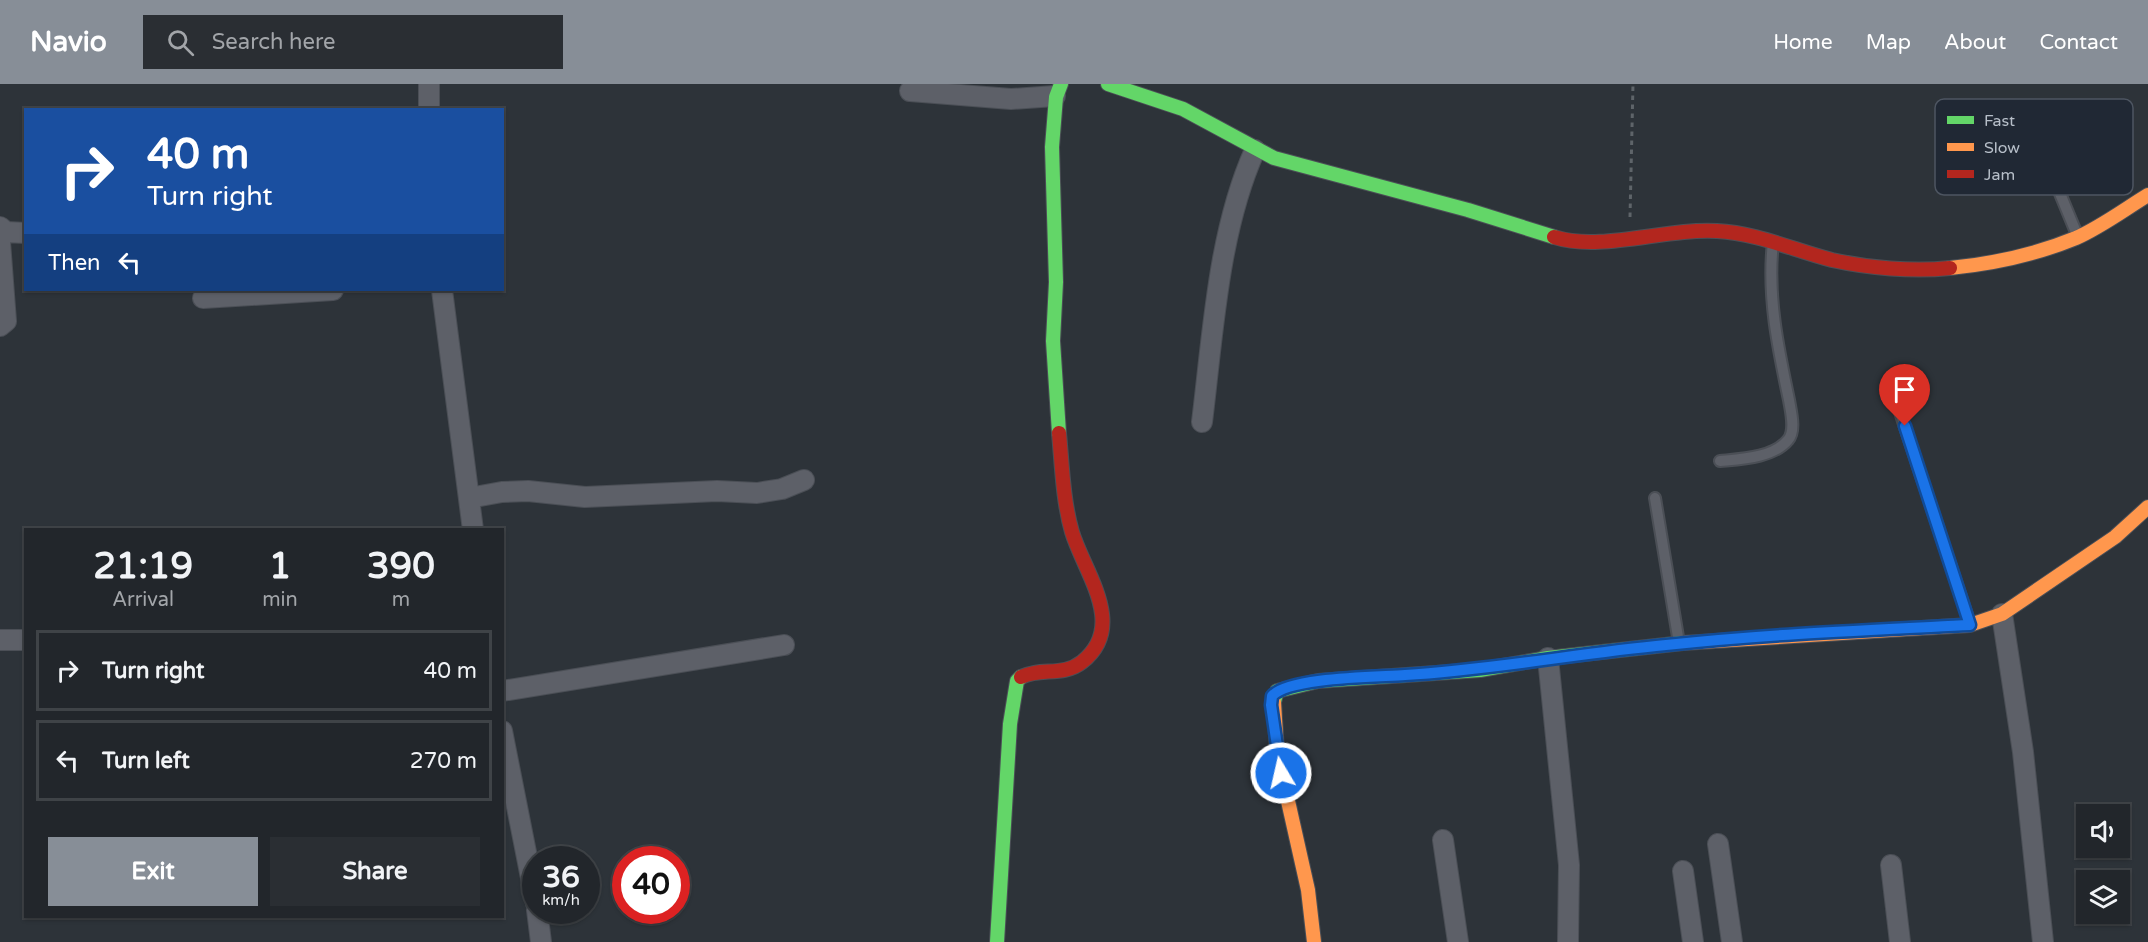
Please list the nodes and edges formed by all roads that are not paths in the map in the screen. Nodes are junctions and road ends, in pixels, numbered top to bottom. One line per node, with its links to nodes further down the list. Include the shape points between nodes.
1 (429, 84): 5 (street)
2 (1108, 84): 6 (street, via 1183,108)
3 (1058, 90): 4 (street, via 1011,99); 42 (street, via 1053,343 1060,442 1072,531 1096,582 1104,622 1092,653 1080,664 1064,672 1025,674 1017,681 1010,724)
4 (910, 91)
5 (429, 108)
6 (1256, 150): 13 (street, via 1563,240 1587,243 1683,230 1746,234); 19 (street, via 1231,220)
7 (2061, 195): 11 (lane)
8 (2148, 195): 11 (street)
9 (0, 227): 10 (street, via 6,232)
10 (24, 233)
11 (2078, 237): 13 (street, via 1978,265 1940,268 1854,264)
12 (0, 242): 17 (street, via 6,317)
13 (1773, 242): 20 (lane, via 1771,296 1791,416 1790,438 1766,453)
14 (314, 291): 16 (street)
15 (442, 291): 22 (street)
16 (203, 297)
17 (0, 326)
18 (1898, 406): 27 (lane)
19 (1202, 422)
20 (1720, 461)
21 (804, 480): 22 (street, via 774,492 757,493 585,497 528,491)
22 (469, 498): 25 (street)
23 (1655, 498): 30 (lane)
24 (2148, 507): 26 (street, via 2115,537)
25 (473, 528)
26 (2002, 614): 27 (street); 49 (street, via 2023,752)
27 (1970, 625): 30 (street)
28 (0, 640): 29 (street)
29 (24, 640)
30 (1679, 644): 32 (street)
31 (784, 645): 33 (street)
32 (1548, 658): 43 (street, via 1480,670 1317,681 1276,691 1271,705 1278,756 1306,884); 45 (street, via 1569,865)
33 (504, 691)
34 (504, 741): 37 (street)
35 (1443, 840): 44 (street)
36 (1718, 844): 47 (street)
37 (525, 846)
38 (1891, 865): 48 (street)
39 (1683, 871): 46 (street)
40 (539, 924): 41 (street)
41 (542, 942)
42 (997, 942)
43 (1314, 942)
44 (1458, 942)
45 (1568, 942)
46 (1693, 942)
47 (1732, 942)
48 (1900, 942)
49 (2043, 942)

